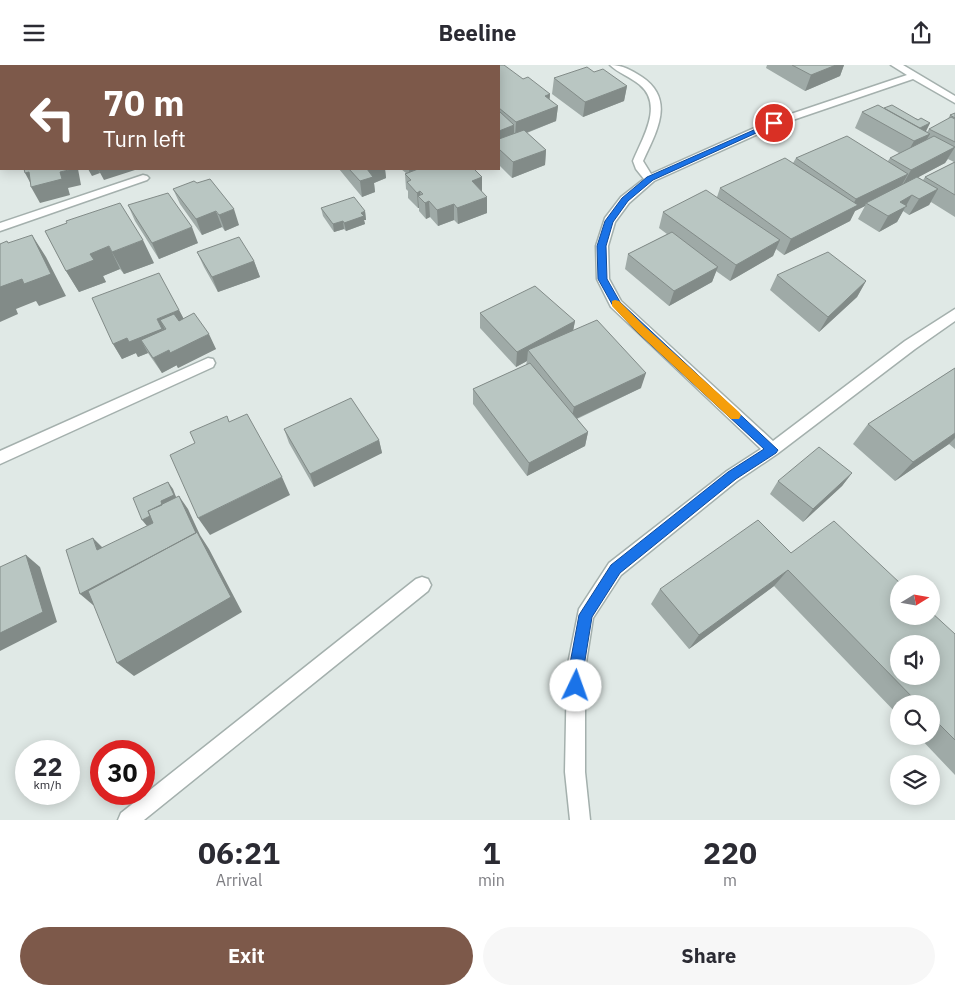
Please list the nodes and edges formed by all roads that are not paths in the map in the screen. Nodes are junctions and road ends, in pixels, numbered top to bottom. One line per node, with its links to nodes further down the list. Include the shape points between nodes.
1 (615, 65): 6 (street, via 646,85 657,102 656,116 638,161)
2 (896, 65): 3 (street)
3 (914, 76): 4 (street); 6 (street, via 774,123)
4 (955, 100)
5 (143, 178): 7 (street)
6 (650, 179): 10 (street, via 625,199 609,221 602,246 602,279 616,304 640,329)
7 (0, 227)
8 (955, 314): 10 (street)
9 (208, 363): 11 (street)
10 (772, 450): 14 (street, via 732,476 615,569 585,615 576,669 575,772)
11 (0, 458)
12 (422, 585): 13 (street)
13 (128, 820)
14 (580, 820)

